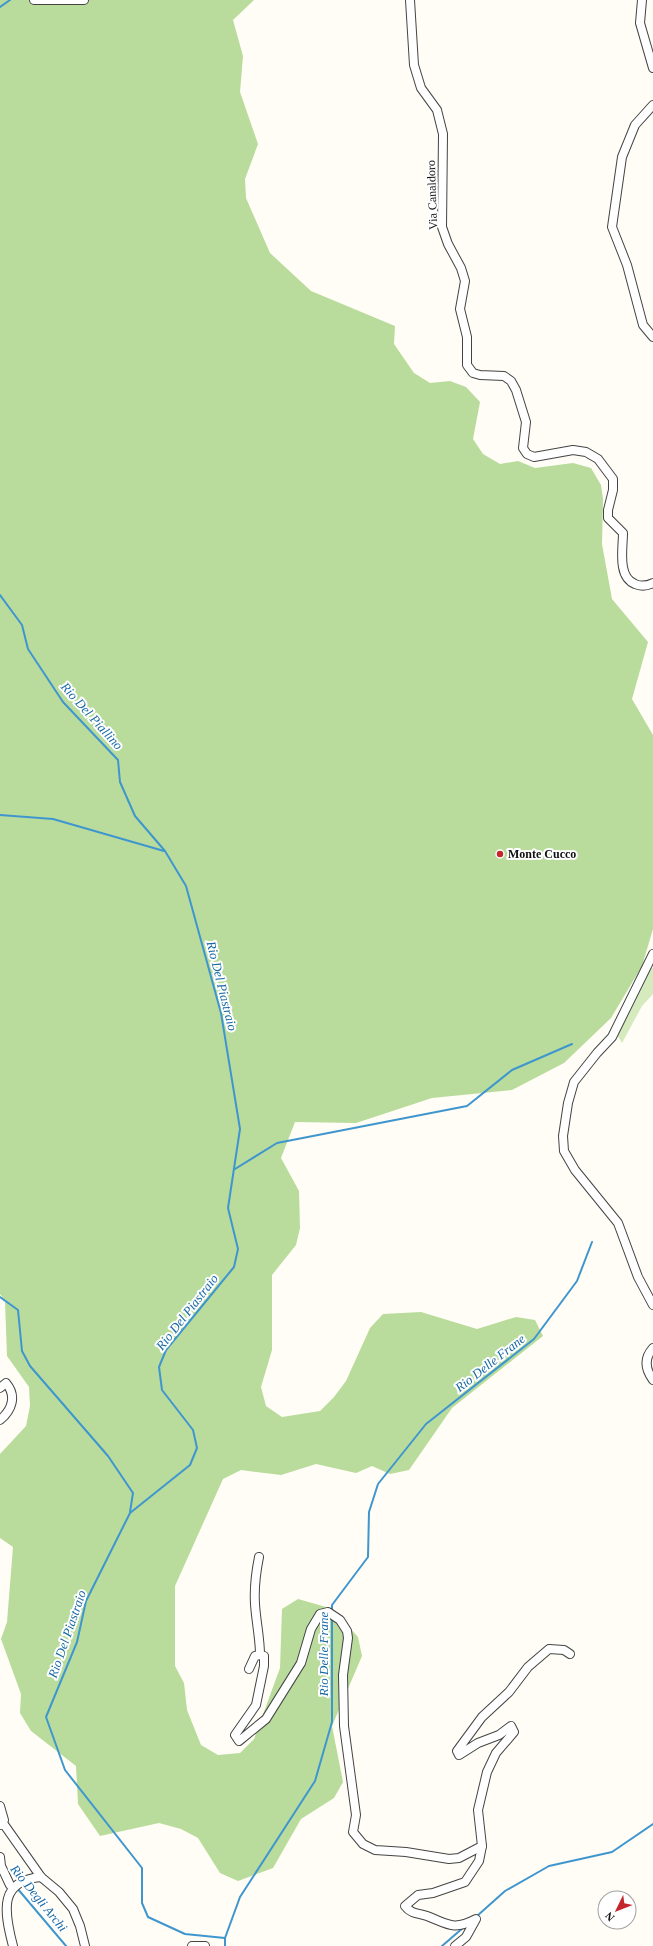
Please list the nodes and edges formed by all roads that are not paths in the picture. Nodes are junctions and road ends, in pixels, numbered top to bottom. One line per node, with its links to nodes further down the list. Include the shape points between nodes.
1 (34, 0): 2 (street)
2 (84, 0)
3 (410, 0): 8 (street, Via Canaldoro, via 414,65 421,88 437,110 443,134 442,227 465,281 460,309 467,337 467,365 473,373 504,376 511,380 526,422 523,448 527,454 534,457 573,450 586,452 598,459 608,470 613,479 608,518 623,533 623,570 633,583 643,586)
4 (642, 0): 5 (street, via 640,23)
5 (653, 68)
6 (653, 105): 7 (street, via 635,125 622,157 612,227 629,272 643,325)
7 (653, 337)
8 (653, 583)
9 (653, 954): 10 (street)
10 (650, 966): 11 (street, via 612,1037 574,1082 563,1136 564,1151 575,1170 618,1223 638,1277)
11 (653, 1305)
12 (653, 1348): 13 (street, via 646,1362)
13 (653, 1380)
14 (0, 1388): 15 (street, via 6,1383 11,1389 13,1400)
15 (0, 1420)
16 (259, 1557): 18 (street, via 255,1604 260,1633)
17 (570, 1654): 22 (street, via 564,1650 549,1649 528,1667 509,1692 482,1717 457,1751 459,1755 478,1743 499,1735 511,1726 514,1732 496,1754 487,1772 478,1810)
18 (260, 1655): 19 (street, via 256,1656); 22 (street, via 264,1656 264,1666 256,1704 235,1735 238,1741 266,1719 301,1663 311,1629 320,1614 328,1612 340,1620 348,1638 343,1675 344,1726 356,1815 353,1832 363,1844 375,1850 449,1859 460,1858)
19 (249, 1669)
20 (0, 1806): 21 (street)
21 (2, 1824): 24 (street)
22 (482, 1846): 30 (street, via 479,1861 465,1882 432,1894 418,1895 404,1906 409,1912 453,1926 476,1919 466,1937)
23 (0, 1857): 25 (street, via 1,1866)
24 (42, 1876): 25 (street, via 24,1878); 27 (street, via 73,1909)
25 (10, 1885): 26 (street, via 2,1896 2,1906)
26 (13, 1946)
27 (85, 1946)
28 (192, 1946): 29 (street)
29 (205, 1946)
30 (454, 1946)

